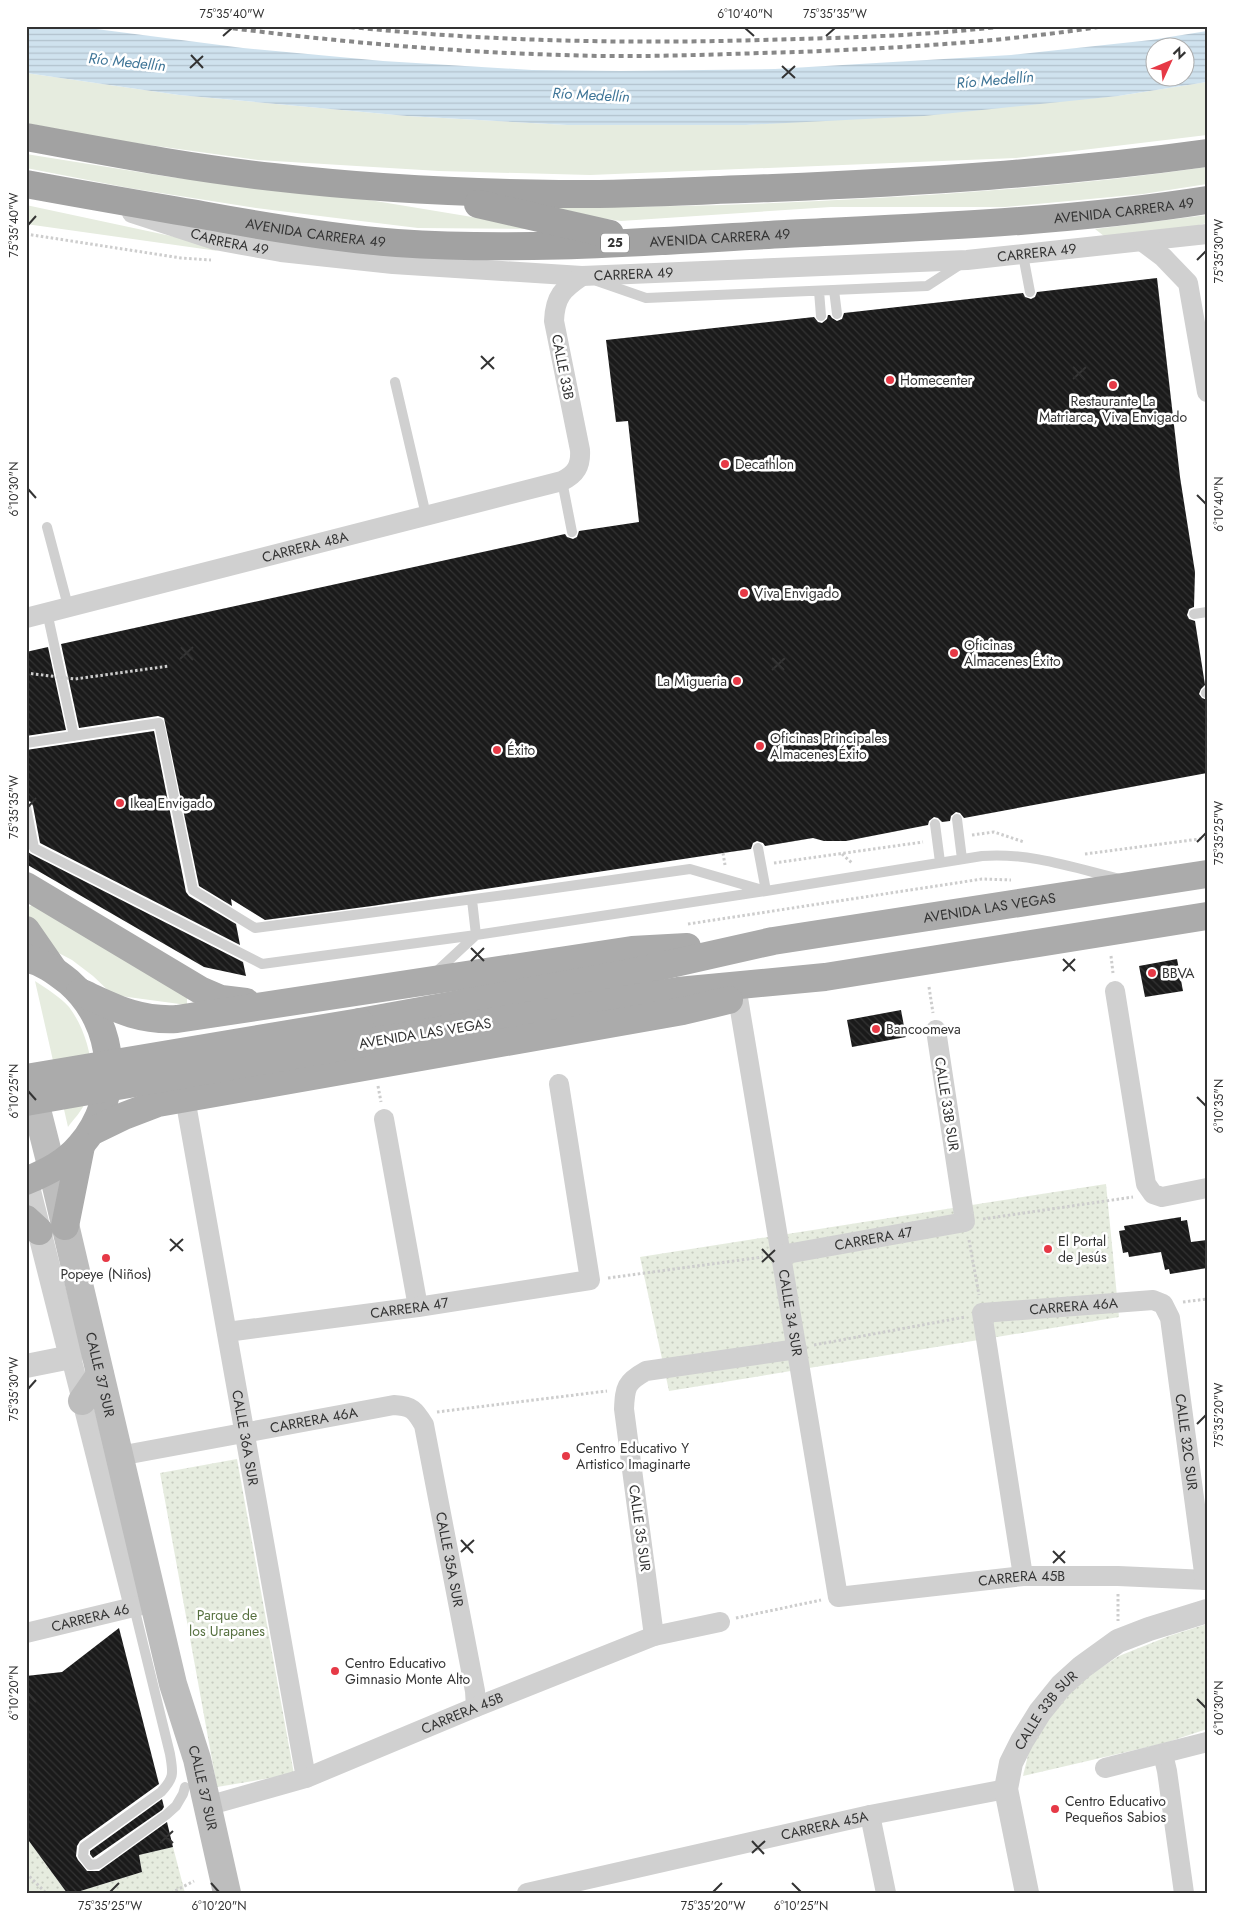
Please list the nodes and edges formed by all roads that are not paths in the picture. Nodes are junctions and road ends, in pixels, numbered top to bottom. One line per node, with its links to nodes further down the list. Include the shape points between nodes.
1 (26, 136): 4 (highway, via 172,164)
2 (1207, 153): 4 (highway, via 1021,174 829,185 561,194)
3 (26, 184): 5 (highway, AVENIDA CARRERA 49 / 25)
4 (416, 190): 8 (highway)
5 (68, 192): 8 (highway, AVENIDA CARRERA 49 / 25, via 265,226 397,243 549,246); 12 (street, CARRERA 49, via 215,240 281,252 393,264)
6 (1207, 200): 8 (highway, AVENIDA CARRERA 49 / 25, via 1061,217)
7 (1207, 234): 9 (street, CARRERA 49)
8 (643, 242)
9 (1143, 242): 10 (street, CARRERA 49); 19 (street, via 1188,283)
10 (1023, 255): 11 (street, CARRERA 49); 15 (lane)
11 (967, 260): 12 (street, CARRERA 49); 13 (lane, via 927,286)
12 (582, 276): 14 (lane, via 646,298); 20 (street, CALLE 33B, via 567,286 559,297 554,321 580,450)
13 (834, 290): 14 (lane); 16 (lane)
14 (819, 291): 17 (lane)
15 (1030, 292)
16 (836, 314)
17 (821, 316)
18 (395, 382): 22 (lane)
19 (1207, 392)
20 (578, 468): 21 (street, CARRERA 48A, via 571,477)
21 (562, 481): 22 (street, CARRERA 48A); 24 (lane)
22 (426, 515): 25 (street, CARRERA 48A)
23 (47, 527): 25 (lane)
24 (572, 532)
25 (68, 606): 26 (street, CARRERA 48A)
26 (47, 612): 29 (street, CARRERA 48A); 30 (lane)
27 (1207, 612): 28 (lane)
28 (1194, 614)
29 (26, 618)
30 (74, 736): 31 (lane); 42 (lane, via 158,723 192,890 255,928)
31 (26, 743)
32 (26, 807): 45 (lane, via 34,848 262,964)
33 (957, 819): 36 (lane)
34 (935, 824): 37 (lane)
35 (758, 848): 41 (lane)
36 (962, 859): 37 (lane); 39 (lane, via 1000,854 1022,856)
37 (940, 862): 41 (lane)
38 (1207, 874): 39 (main road, AVENIDA LAS VEGAS)
39 (1142, 884): 46 (main road, AVENIDA LAS VEGAS)
40 (26, 886): 55 (main road, via 200,990 221,999)
41 (766, 891): 42 (lane, via 690,869); 45 (lane)
42 (472, 900): 45 (lane)
43 (1207, 916): 49 (main road, AVENIDA LAS VEGAS)
44 (26, 930): 48 (main road)
45 (476, 935): 50 (lane)
46 (773, 941): 50 (main road, AVENIDA LAS VEGAS, via 632,950); 57 (main road, AVENIDA LAS VEGAS)
47 (26, 958): 48 (main road)
48 (53, 969): 52 (main road)
49 (825, 978): 53 (main road, AVENIDA LAS VEGAS); 57 (main road, AVENIDA LAS VEGAS, via 678,991)
50 (425, 982): 54 (main road, AVENIDA LAS VEGAS)
51 (1115, 991): 68 (street, via 1146,1184 1153,1194 1162,1197)
52 (80, 992): 55 (main road, AVENIDA LAS VEGAS, via 122,1011 159,1020); 65 (main road, via 100,1024 109,1061 106,1098)
53 (738, 998): 59 (main road, AVENIDA LAS VEGAS, via 683,1011); 72 (street, CALLE 34 SUR)
54 (299, 1000): 55 (main road, AVENIDA LAS VEGAS); 59 (main road, via 288,1027 286,1047 290,1058)
55 (270, 1005)
56 (936, 1030): 69 (street, CALLE 33B SUR)
57 (362, 1033): 60 (main road, AVENIDA LAS VEGAS, bridge); 63 (main road, AVENIDA LAS VEGAS, bridge)
58 (26, 1066): 66 (main road, CALLE 37 SUR)
59 (311, 1076): 62 (main road, AVENIDA LAS VEGAS)
60 (26, 1078)
61 (558, 1084): 74 (street, CARRERA 47, via 590,1280)
62 (185, 1098): 65 (main road, AVENIDA LAS VEGAS, via 139,1110); 75 (street, CALLE 36A SUR)
63 (26, 1102)
64 (384, 1119): 74 (street)
65 (86, 1139): 66 (main road, via 65,1161); 71 (main road)
66 (52, 1169): 67 (main road); 71 (main road, CALLE 37 SUR)
67 (26, 1180): 70 (street, CALLE 37 SUR)
68 (1207, 1188)
69 (965, 1222): 72 (street, CARRERA 47)
70 (33, 1225): 77 (street, CALLE 37 SUR)
71 (65, 1226): 79 (main road, CALLE 37 SUR)
72 (781, 1255): 76 (street, CALLE 34 SUR)
73 (1163, 1304): 84 (street, CARRERA 46A, via 1153,1300 982,1313); 85 (street, CALLE 32C SUR, via 1170,1318)
74 (418, 1307): 75 (street, CARRERA 47)
75 (227, 1332): 82 (street, CALLE 36A SUR)
76 (797, 1349): 86 (street, CALLE 34 SUR); 91 (street, CALLE 35 SUR, via 646,1371 633,1378 625,1389 624,1409)
77 (71, 1357): 78 (street); 80 (street, CALLE 37 SUR)
78 (26, 1366)
79 (100, 1375): 80 (main road); 83 (main road, CALLE 37 SUR)
80 (82, 1401): 87 (street, CALLE 37 SUR)
81 (417, 1414): 82 (street, CARRERA 46A, via 407,1406 394,1405); 93 (street, CALLE 35A SUR, via 424,1425)
82 (245, 1432): 83 (street, CARRERA 46A); 97 (street, CALLE 36A SUR)
83 (119, 1456): 87 (main road, CALLE 37 SUR)
84 (1023, 1576): 85 (street, CARRERA 45B); 86 (street, CARRERA 45B)
85 (1206, 1580)
86 (838, 1596)
87 (144, 1605): 90 (street, CARRERA 46); 92 (main road, CALLE 37 SUR); 98 (lane, via 173,1774 161,1792 84,1847 83,1856 90,1866 98,1864 171,1811)
88 (1207, 1611): 99 (street, CALLE 33B SUR, via 1118,1641 1082,1666 1060,1686 1022,1741 1012,1763)
89 (720, 1622): 91 (street, CARRERA 45B)
90 (26, 1633)
91 (654, 1636): 93 (street, CARRERA 45B)
92 (173, 1684): 98 (main road, CALLE 37 SUR); 100 (main road, CALLE 37 SUR, via 197,1758)
93 (476, 1707): 97 (street, CARRERA 45B)
94 (1207, 1742): 95 (street)
95 (1163, 1754): 96 (street); 108 (street)
96 (1105, 1768)
97 (306, 1778): 100 (street, CARRERA 45B)
98 (185, 1787): 102 (main road, CALLE 37 SUR)
99 (1006, 1789): 101 (street, CARRERA 45A); 107 (street, CALLE 33B SUR)
100 (206, 1806): 104 (main road, CALLE 37 SUR)
101 (870, 1815): 103 (street, CARRERA 45A); 106 (street)
102 (201, 1887)
103 (575, 1888): 105 (street, CARRERA 45A)
104 (227, 1893)
105 (527, 1893)
106 (886, 1893)
107 (1027, 1893)
108 (1184, 1893)

